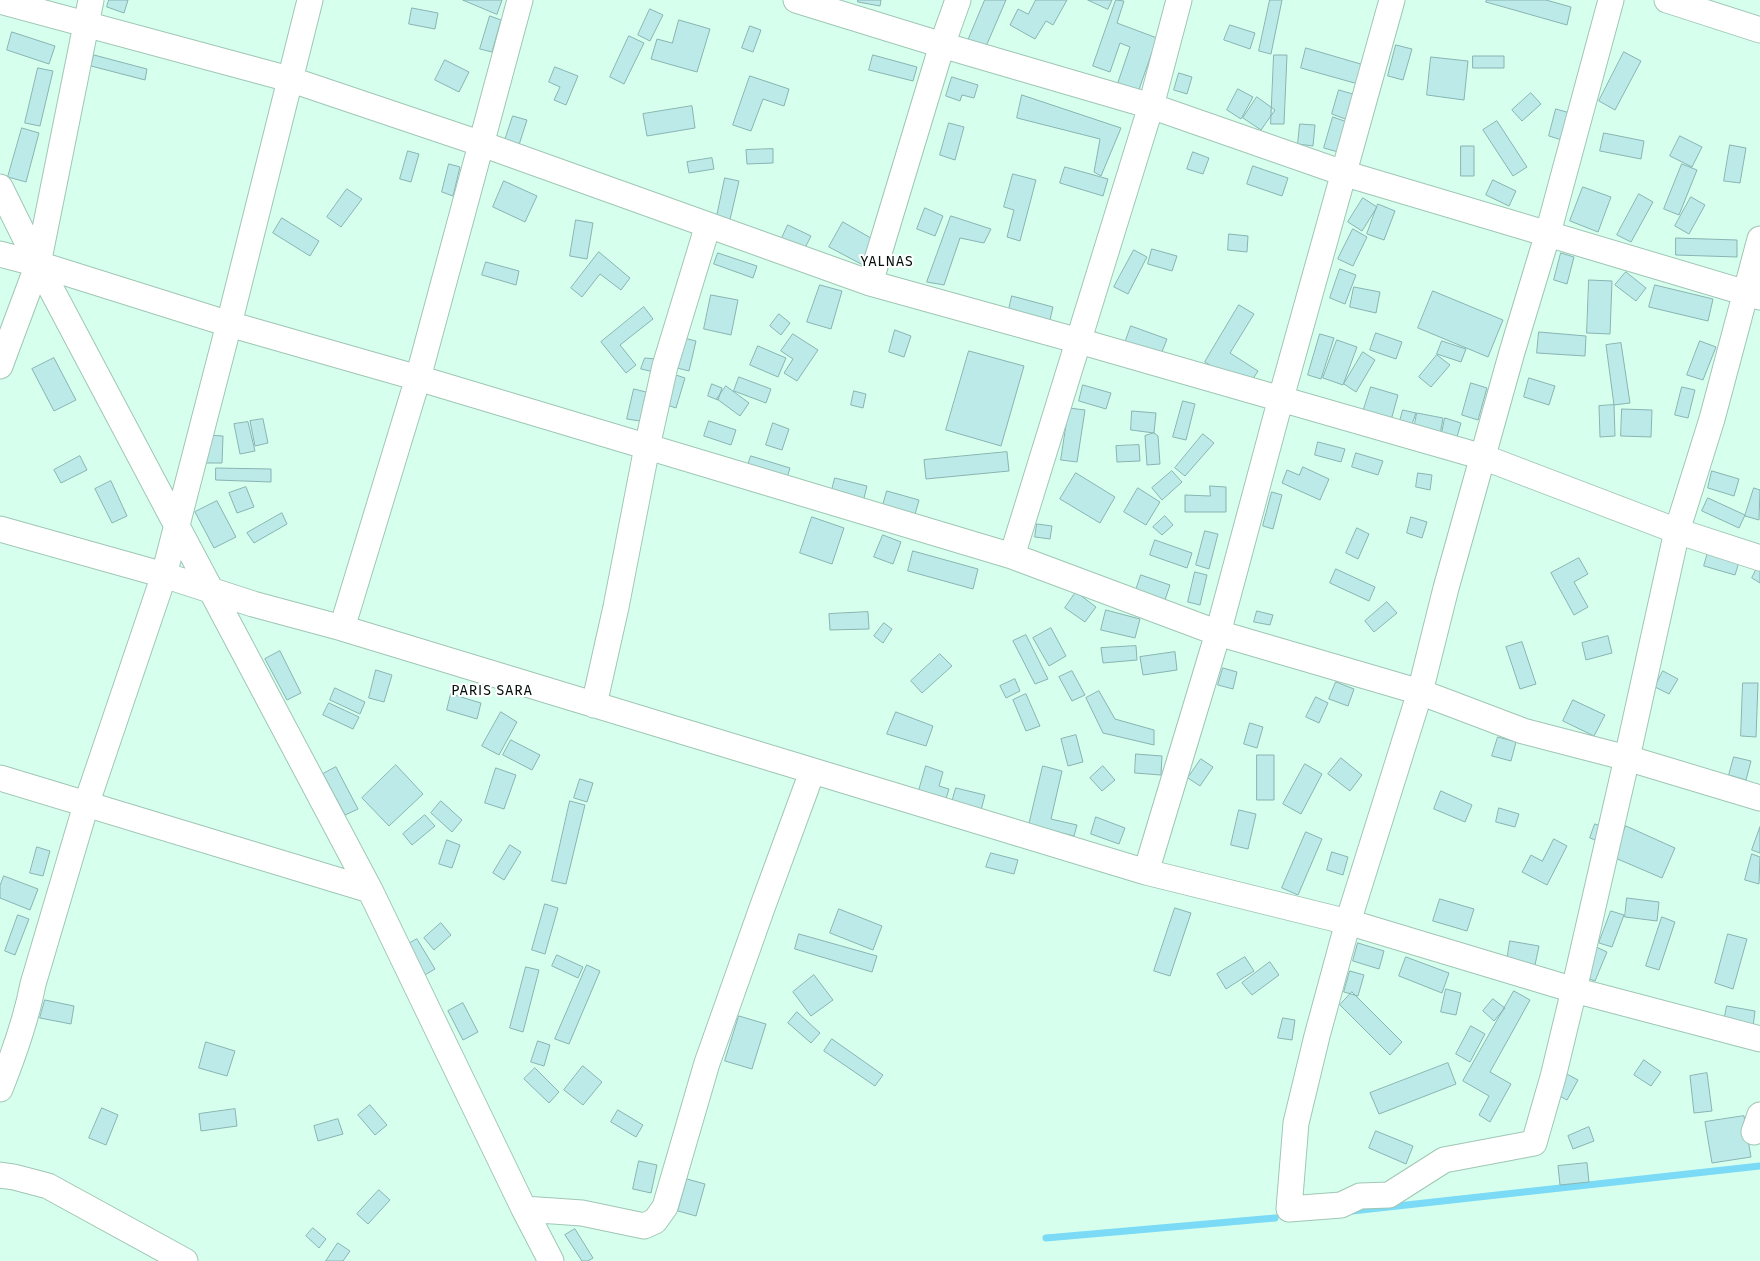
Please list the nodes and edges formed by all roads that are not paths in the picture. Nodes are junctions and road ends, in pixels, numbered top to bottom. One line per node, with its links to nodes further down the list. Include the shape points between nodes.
1 (310, 0): 13 (street)
2 (520, 0): 15 (street)
3 (796, 0): 12 (street)
4 (958, 0): 12 (street)
5 (1179, 0): 14 (street)
6 (1392, 0): 16 (street)
7 (1611, 0): 19 (street)
8 (1667, 0): 11 (street)
9 (0, 1): 10 (street)
10 (88, 12): 13 (street); 22 (street)
11 (1760, 30)
12 (942, 45): 14 (street); 23 (street)
13 (289, 79): 15 (street); 25 (street)
14 (1151, 106): 16 (street); 26 (street)
15 (482, 144): 18 (street); 28 (street)
16 (1343, 173): 19 (street); 29 (street)
17 (0, 187): 22 (street)
18 (708, 225): 23 (street); 30 (street, via 665,366)
19 (1548, 233): 24 (street); 31 (street)
20 (1760, 239): 24 (street)
21 (0, 254): 22 (street)
22 (38, 264): 25 (street); 27 (street); 32 (street)
23 (870, 283): 26 (street)
24 (1753, 295): 34 (street)
25 (230, 324): 28 (street); 32 (street)
26 (1079, 341): 29 (street); 35 (street)
27 (0, 366)
28 (418, 378): 30 (street); 39 (street)
29 (1281, 398): 31 (street); 40 (street)
30 (647, 447): 35 (street); 42 (street)
31 (1483, 457): 34 (street); 41 (street)
32 (177, 524): 37 (street); 38 (street)
33 (0, 529): 37 (street)
34 (1677, 531): 36 (street); 43 (street)
35 (1012, 556): 40 (street)
36 (1760, 558)
37 (164, 575): 38 (street); 47 (street)
38 (211, 590): 39 (street); 49 (street)
39 (342, 628): 42 (street)
40 (1218, 633): 41 (street); 48 (street)
41 (1420, 692): 43 (street, via 1523,731); 50 (street)
42 (594, 705): 44 (street)
43 (1627, 758): 46 (street); 51 (street)
44 (812, 772): 48 (street); 55 (street, via 708,1063 665,1207 655,1221 644,1226 582,1213)
45 (0, 778): 47 (street)
46 (1760, 798)
47 (86, 805): 49 (street); 53 (street, via 27,1014)
48 (1146, 872): 50 (street)
49 (370, 890): 55 (street)
50 (1348, 922): 51 (street); 51 (street, via 1296,1123 1289,1209 1341,1205 1360,1196 1389,1195 1444,1160 1534,1143)
51 (1574, 990): 52 (street)
52 (1760, 1039)
53 (0, 1089)
54 (0, 1175): 56 (street, via 48,1186)
55 (524, 1209): 57 (street)
56 (185, 1261)
57 (551, 1261)

